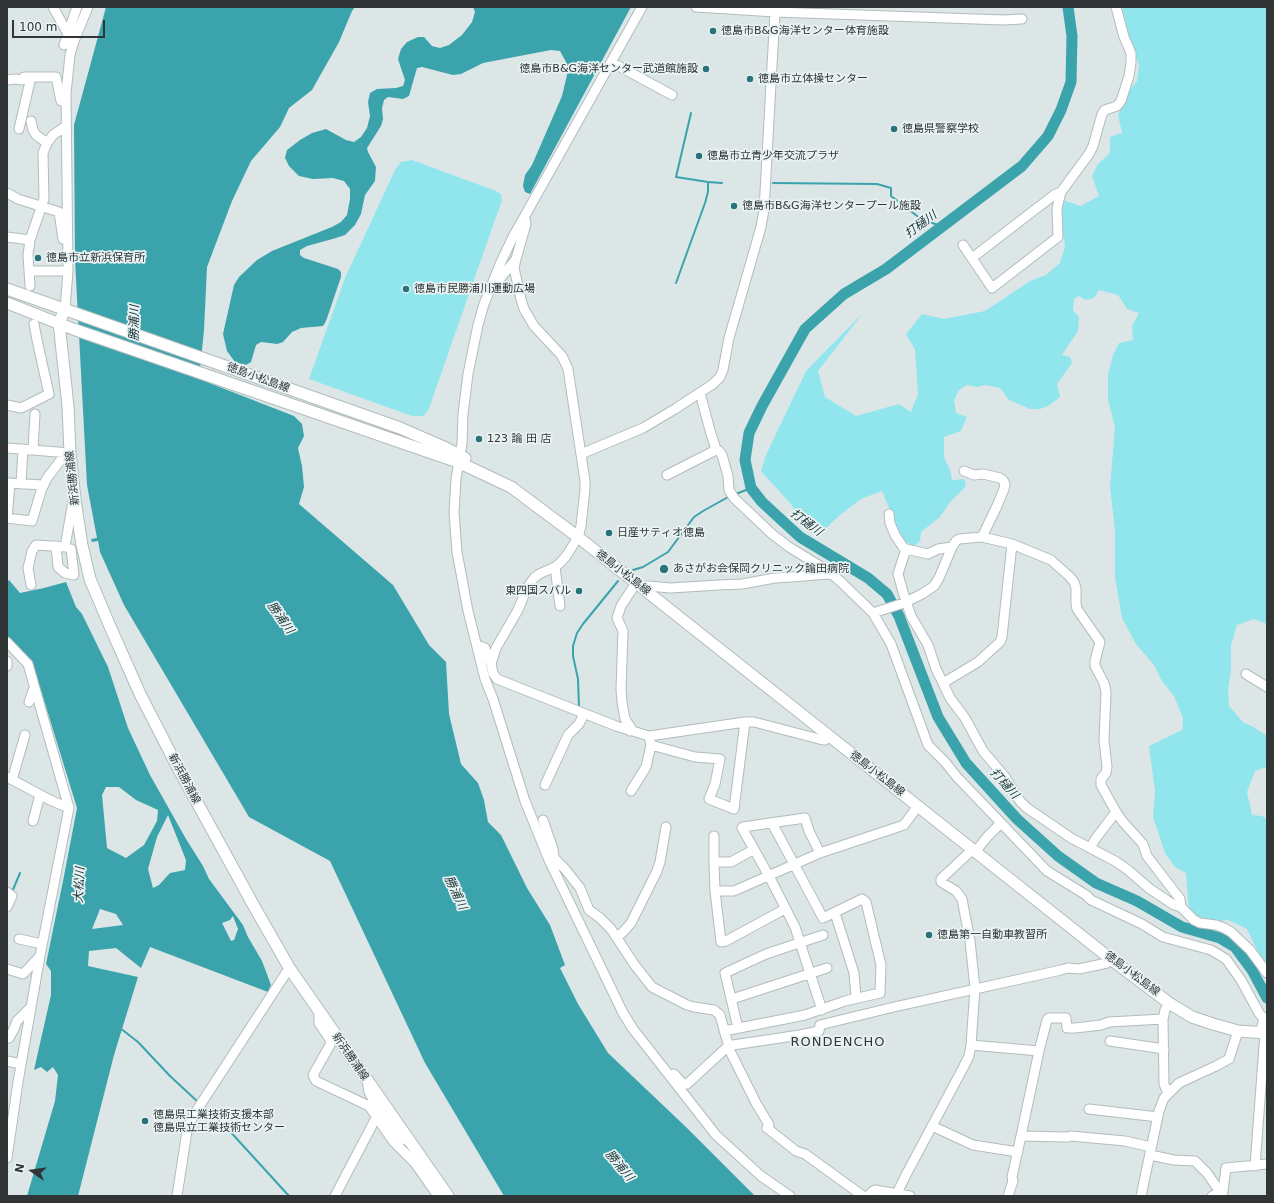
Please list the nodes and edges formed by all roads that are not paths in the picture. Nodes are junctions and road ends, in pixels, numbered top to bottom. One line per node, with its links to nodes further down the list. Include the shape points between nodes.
1 (53, 7): 9 (street)
2 (77, 7): 9 (street)
3 (88, 7): 15 (street, via 70,55)
4 (642, 7): 11 (street)
5 (696, 7): 7 (street)
6 (1116, 7): 20 (street, via 1131,53 1129,76 1121,101 1102,114 1090,154)
7 (775, 12): 8 (street); 39 (street, via 761,227 729,338 723,370 713,384)
8 (1022, 19)
9 (68, 34): 10 (street)
10 (64, 45)
11 (611, 62): 14 (street); 23 (street)
12 (30, 77): 13 (street); 15 (street, via 56,77 61,101); 17 (street)
13 (7, 80)
14 (672, 95)
15 (66, 103): 18 (street)
16 (31, 121): 19 (street, via 36,135)
17 (17, 124)
18 (66, 126): 19 (street); 27 (street)
19 (47, 143): 22 (street, via 43,153 44,199)
20 (1061, 192): 28 (street); 28 (street, via 1057,208 1058,236 992,288)
21 (7, 193): 22 (street)
22 (41, 207): 25 (street); 27 (street, via 59,212 64,244)
23 (524, 218): 29 (street, via 526,224); 33 (street)
24 (7, 237): 25 (street)
25 (30, 240): 30 (street)
26 (963, 245): 28 (street)
27 (68, 246): 31 (street)
28 (972, 258)
29 (516, 259): 33 (street); 48 (street, via 515,273 524,309 534,326 562,356 568,369)
30 (30, 271): 31 (street); 32 (street)
31 (68, 271): 36 (street)
32 (30, 286)
33 (490, 289): 49 (street, via 478,325 468,374)
34 (7, 290): 36 (main road, 徳島小松島線)
35 (7, 302): 37 (main road, 徳島小松島線)
36 (69, 311): 37 (main road, 新浜勝浦線); 46 (main road, 徳島小松島線, via 400,428)
37 (59, 323): 46 (main road, 徳島小松島線); 47 (main road, 新浜勝浦線)
38 (34, 324): 40 (street, via 49,394 22,408)
39 (700, 393): 44 (street); 48 (street, via 643,428)
40 (7, 405)
41 (35, 414): 45 (street)
42 (7, 448): 43 (street)
43 (23, 449): 45 (street); 53 (street)
44 (715, 449): 51 (street); 66 (street, via 722,455 734,498 772,534)
45 (33, 450): 47 (street)
46 (444, 452): 49 (main road, 徳島小松島線)
47 (70, 453): 54 (street, via 60,462); 55 (main road, 新浜勝浦線)
48 (581, 454): 58 (street, via 585,489)
49 (459, 459): 58 (main road, 徳島小松島線, via 475,464 526,497); 73 (street, via 454,492 457,552)
50 (964, 471): 59 (street, via 1004,480 1004,490)
51 (667, 475)
52 (9, 483): 53 (street); 57 (street)
53 (21, 484): 54 (street)
54 (44, 485): 57 (street, via 32,521)
55 (74, 497): 62 (main road, 新浜勝浦線); 62 (street)
56 (889, 514): 64 (street, via 895,535)
57 (7, 518)
58 (578, 537): 65 (street); 68 (main road, 徳島小松島線)
59 (982, 538): 60 (street); 63 (street, via 959,539)
60 (1012, 544): 78 (street, via 1000,642 978,662); 95 (street, via 1051,560 1070,577 1076,588 1077,609 1100,642 1094,661 1106,692 1104,740 1107,767 1101,785)
61 (56, 546): 62 (street); 62 (street, via 58,567 65,573 74,574); 67 (street, via 36,545 30,556 28,568)
62 (73, 547): 125 (main road, 新浜勝浦線, via 90,579 140,694 177,766)
63 (952, 547): 64 (street, via 938,548 928,554); 69 (street, via 934,586)
64 (906, 549): 69 (street, via 898,574)
65 (555, 567): 70 (street); 76 (street, via 534,578 496,648)
66 (828, 574): 68 (street, via 775,578 742,584 670,588); 71 (street, via 833,575)
67 (31, 585)
68 (638, 585): 85 (street, via 621,606 618,618 623,631 622,702); 87 (main road, 徳島小松島線)
69 (905, 603): 71 (street); 78 (street, via 928,646)
70 (560, 606)
71 (875, 612): 99 (street, via 891,644 928,745)
72 (7, 642): 80 (street, via 28,664)
73 (477, 645): 76 (street, via 485,648); 81 (street)
74 (7, 661): 75 (street)
75 (7, 666)
76 (492, 669): 81 (street); 83 (street, via 497,679 502,682)
77 (1246, 674): 79 (street)
78 (943, 683): 102 (street, via 983,751 1005,777 1020,801 1032,812)
79 (1267, 687)
80 (34, 688): 82 (street); 94 (street)
81 (490, 690): 106 (street, via 524,801)
82 (28, 702)
83 (584, 714): 85 (street); 90 (street, via 579,724 568,735)
84 (745, 722): 87 (street, via 754,722 819,740 825,740); 88 (street); 88 (street, via 734,809 709,800 720,759 695,757)
85 (630, 731): 88 (street)
86 (25, 735): 89 (street)
87 (828, 736): 93 (main road, 徳島小松島線)
88 (650, 741): 91 (street, via 646,767)
89 (10, 779): 92 (street)
90 (545, 785)
91 (631, 792)
92 (40, 795): 94 (street); 97 (street)
93 (918, 806): 104 (main road, 徳島小松島線); 105 (street, via 904,825)
94 (69, 808): 120 (street)
95 (1116, 812): 102 (street); 113 (street, via 1143,844 1147,856 1180,899)
96 (543, 820): 106 (street, via 553,849)
97 (33, 821)
98 (773, 823): 103 (street, via 742,827); 105 (street, via 805,818); 108 (street)
99 (1001, 823): 104 (street); 141 (street, via 1047,871 1091,900 1164,937 1211,950 1226,959 1264,1019)
100 (666, 827): 117 (street, via 657,871 630,923)
101 (714, 836): 107 (street)
102 (1090, 848): 113 (street, via 1115,861 1150,889)
103 (753, 850): 107 (street, via 731,862); 109 (street)
104 (974, 851): 122 (main road, 徳島小松島線); 128 (street, via 941,879 941,882 956,891 962,899)
105 (820, 853): 108 (street)
106 (552, 859): 117 (street, via 565,869 580,888 589,910); 150 (street, via 624,1013 633,1029)
107 (714, 862): 110 (street)
108 (795, 864): 109 (street); 115 (street, via 823,918)
109 (769, 876): 110 (street, via 734,891); 114 (street)
110 (715, 891): 114 (street, via 721,942)
111 (7, 892): 112 (street, via 12,896)
112 (7, 907)
113 (1182, 907): 127 (street, via 1194,920 1216,925 1231,932 1250,950)
114 (785, 909): 119 (street)
115 (835, 913): 129 (street, via 853,968); 129 (street, via 862,899 866,902 881,965 880,993)
116 (823, 934): 119 (street)
117 (617, 937): 139 (street, via 652,987 694,1008 714,1010 720,1015)
118 (19, 939): 120 (street)
119 (800, 943): 126 (street); 130 (street, via 766,954 725,973)
120 (42, 944): 121 (street)
121 (40, 956): 124 (street, via 23,974); 132 (street)
122 (1112, 960): 128 (street, via 1086,968 1061,970); 131 (main road, 徳島小松島線)
123 (827, 968): 126 (street)
124 (7, 969)
125 (290, 969): 134 (main road, 新浜勝浦線); 167 (street, via 193,1116 187,1131)
126 (810, 973): 130 (street); 133 (street)
127 (1267, 973)
128 (975, 988): 144 (street); 145 (street, via 820,1025 819,1031)
129 (856, 998): 133 (street)
130 (732, 999): 138 (street)
131 (1169, 1003): 135 (street); 140 (main road, 徳島小松島線, via 1192,1017)
132 (31, 1007): 137 (street); 149 (street)
133 (822, 1010): 138 (street)
134 (318, 1011): 151 (main road, 新浜勝浦線); 155 (street, via 319,1023 331,1041 313,1075 316,1081 369,1106)
135 (1163, 1019): 146 (street); 147 (street, via 1108,1022 1068,1028 1066,1018 1049,1018)
136 (7, 1020): 137 (street)
137 (17, 1022): 142 (street)
138 (738, 1028): 139 (street)
139 (724, 1030): 145 (street)
140 (1238, 1031): 141 (main road, 徳島小松島線); 152 (street, via 1229,1059 1179,1083)
141 (1264, 1033): 164 (street)
142 (7, 1038)
143 (1110, 1042): 146 (street)
144 (971, 1045): 147 (street); 157 (street, via 969,1056)
145 (729, 1046): 150 (street, via 686,1084 674,1074); 172 (street, via 768,1123 767,1128 796,1151)
146 (1164, 1049): 152 (street, via 1164,1084)
147 (1038, 1052): 158 (street)
148 (7, 1061): 149 (street)
149 (21, 1064): 154 (street)
150 (669, 1075): 171 (street, via 716,1135 761,1176)
151 (368, 1082): 155 (street); 159 (main road, 新浜勝浦線)
152 (1168, 1093): 156 (street, via 1161,1103)
153 (1089, 1109): 156 (street)
154 (10, 1115): 162 (street)
155 (378, 1115): 159 (street, via 401,1138); 168 (street); 169 (street, via 382,1127 415,1163)
156 (1158, 1117): 160 (street)
157 (932, 1126): 161 (street, via 973,1145); 165 (street, via 901,1183)
158 (1021, 1136): 160 (street, via 1125,1141); 161 (street)
159 (411, 1142): 170 (main road, 新浜勝浦線)
160 (1150, 1151): 166 (street, via 1174,1160 1196,1161 1203,1168); 176 (street)
161 (1018, 1152): 175 (street)
162 (7, 1158)
163 (1267, 1164): 164 (street)
164 (1255, 1166): 166 (street, via 1226,1168 1223,1191)
165 (898, 1195): 173 (street, via 875,1190); 174 (street)
166 (1218, 1195)
167 (177, 1196)
168 (335, 1196)
169 (438, 1196)
170 (448, 1196)
171 (790, 1196)
172 (863, 1196)
173 (868, 1196)
174 (910, 1196)
175 (1008, 1196)
176 (1141, 1196)

